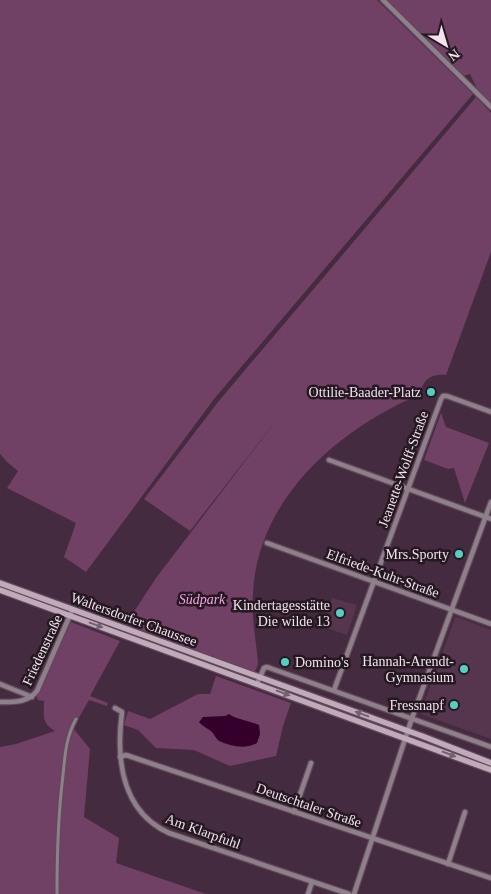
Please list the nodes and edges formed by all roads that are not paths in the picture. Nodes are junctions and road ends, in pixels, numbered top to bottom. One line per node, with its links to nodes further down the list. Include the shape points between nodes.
1 (383, 0): 2 (street)
2 (491, 108)
3 (491, 412): 5 (street, Jeanette-Wolff-Straße, via 443,396)
4 (330, 460): 5 (street)
5 (408, 488): 7 (street); 9 (street, Jeanette-Wolff-Straße)
6 (491, 502): 7 (street)
7 (488, 518): 12 (street)
8 (267, 543): 9 (street, Elfriede-Kuhr-Straße)
9 (373, 581): 12 (street, Elfriede-Kuhr-Straße); 17 (street, Jeanette-Wolff-Straße)
10 (0, 583): 13 (main road, Waltersdorfer Chaussee)
11 (0, 590): 13 (main road, Waltersdorfer Chaussee)
12 (452, 610): 14 (street, Elfriede-Kuhr-Straße); 21 (street)
13 (71, 612): 15 (main road, Waltersdorfer Chaussee); 18 (street, Friedenstraße)
14 (491, 624)
15 (258, 681): 17 (street, via 267,667); 23 (main road, Waltersdorfer Chaussee, one-way to 15); 24 (main road, Waltersdorfer Chaussee, one-way to 24)
16 (0, 684): 18 (street)
17 (334, 690): 21 (street)
18 (32, 697): 19 (street, Friedenstraße)
19 (0, 702)
20 (115, 708): 26 (street, Am Klarpfuhl, via 122,712)
21 (412, 718): 23 (street); 25 (street)
22 (76, 719): 36 (street, via 67,740 57,850)
23 (408, 731): 24 (street); 27 (main road, Waltersdorfer Chaussee)
24 (406, 738): 29 (main road, Waltersdorfer Chaussee, one-way to 29); 32 (street)
25 (491, 747)
26 (120, 757): 30 (street, Deutschtaler Straße, via 126,755); 35 (street, Am Klarpfuhl, via 136,806 145,819 158,828)
27 (491, 762)
28 (311, 763): 30 (street)
29 (491, 770)
30 (294, 812): 32 (street, Deutschtaler Straße)
31 (465, 812): 33 (street)
32 (373, 839): 33 (street, Deutschtaler Straße); 39 (street)
33 (448, 864): 34 (street, Deutschtaler Straße)
34 (491, 878)
35 (312, 882): 37 (street); 38 (street, Am Klarpfuhl)
36 (57, 894)
37 (308, 894)
38 (349, 894)
39 (354, 894)

